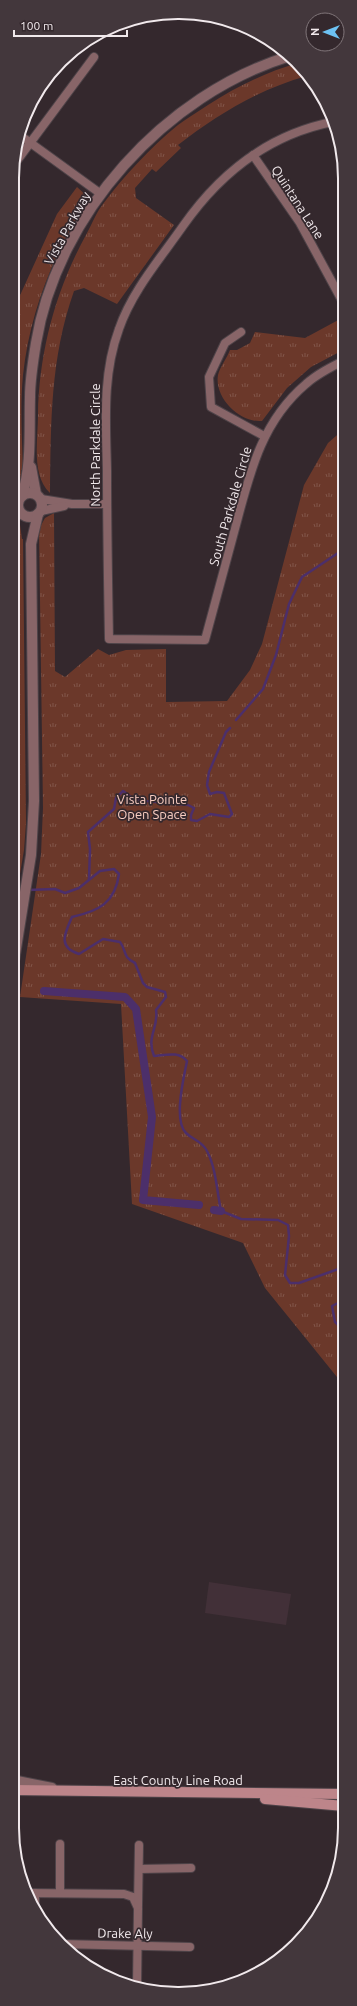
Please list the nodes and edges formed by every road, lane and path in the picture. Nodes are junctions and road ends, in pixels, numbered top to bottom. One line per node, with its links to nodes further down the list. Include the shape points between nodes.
1 (94, 57): 5 (street)
2 (284, 59): 8 (street, Vista Parkway, via 225,84 190,106 148,140)
3 (328, 123): 6 (street, North Parkdale Circle, via 284,137)
4 (24, 138): 5 (street)
5 (30, 143): 7 (street); 8 (street)
6 (253, 155): 9 (street, Quintana Lane, via 300,223); 18 (street, North Parkdale Circle, via 222,179 197,206 143,283 119,328 112,348 106,395)
7 (20, 156)
8 (101, 194): 13 (street, Vista Parkway, via 70,244 53,283 42,318 32,374)
9 (338, 295)
10 (241, 332): 12 (street, via 225,343 210,377 211,407)
11 (338, 363): 12 (street, South Parkdale Circle, via 305,384 277,416)
12 (264, 436): 22 (street, South Parkdale Circle, via 250,474 205,640)
13 (30, 461): 14 (street, Vista Parkway); 15 (street, Vista Parkway)
14 (19, 496)
15 (38, 497): 16 (street, via 29,493); 17 (street); 20 (street)
16 (19, 498)
17 (72, 504): 18 (street); 20 (street)
18 (107, 504): 22 (street, North Parkdale Circle, via 109,640)
19 (19, 512): 20 (street, via 32,517); 21 (street)
20 (40, 512): 21 (street)
21 (31, 544): 23 (street, via 34,801 31,855)
22 (150, 640)
23 (19, 927)
24 (19, 1781): 26 (street)
25 (19, 1790): 26 (main road, East County Line Road)
26 (75, 1792): 27 (main road, East County Line Road); 28 (main road)
27 (187, 1793): 29 (main road, East County Line Road); 30 (main road)
28 (19, 1794)
29 (338, 1794)
30 (338, 1806)
31 (60, 1844): 36 (street)
32 (139, 1845): 34 (street)
33 (192, 1868): 34 (street)
34 (139, 1869): 38 (street)
35 (35, 1893): 36 (street); 37 (street)
36 (60, 1893): 38 (street, via 124,1894 133,1898)
37 (35, 1898)
38 (138, 1908): 40 (street)
39 (70, 1944): 40 (street, Drake Aly)
40 (138, 1945): 41 (street, Drake Aly); 42 (street)
41 (190, 1947)
42 (137, 1982)

